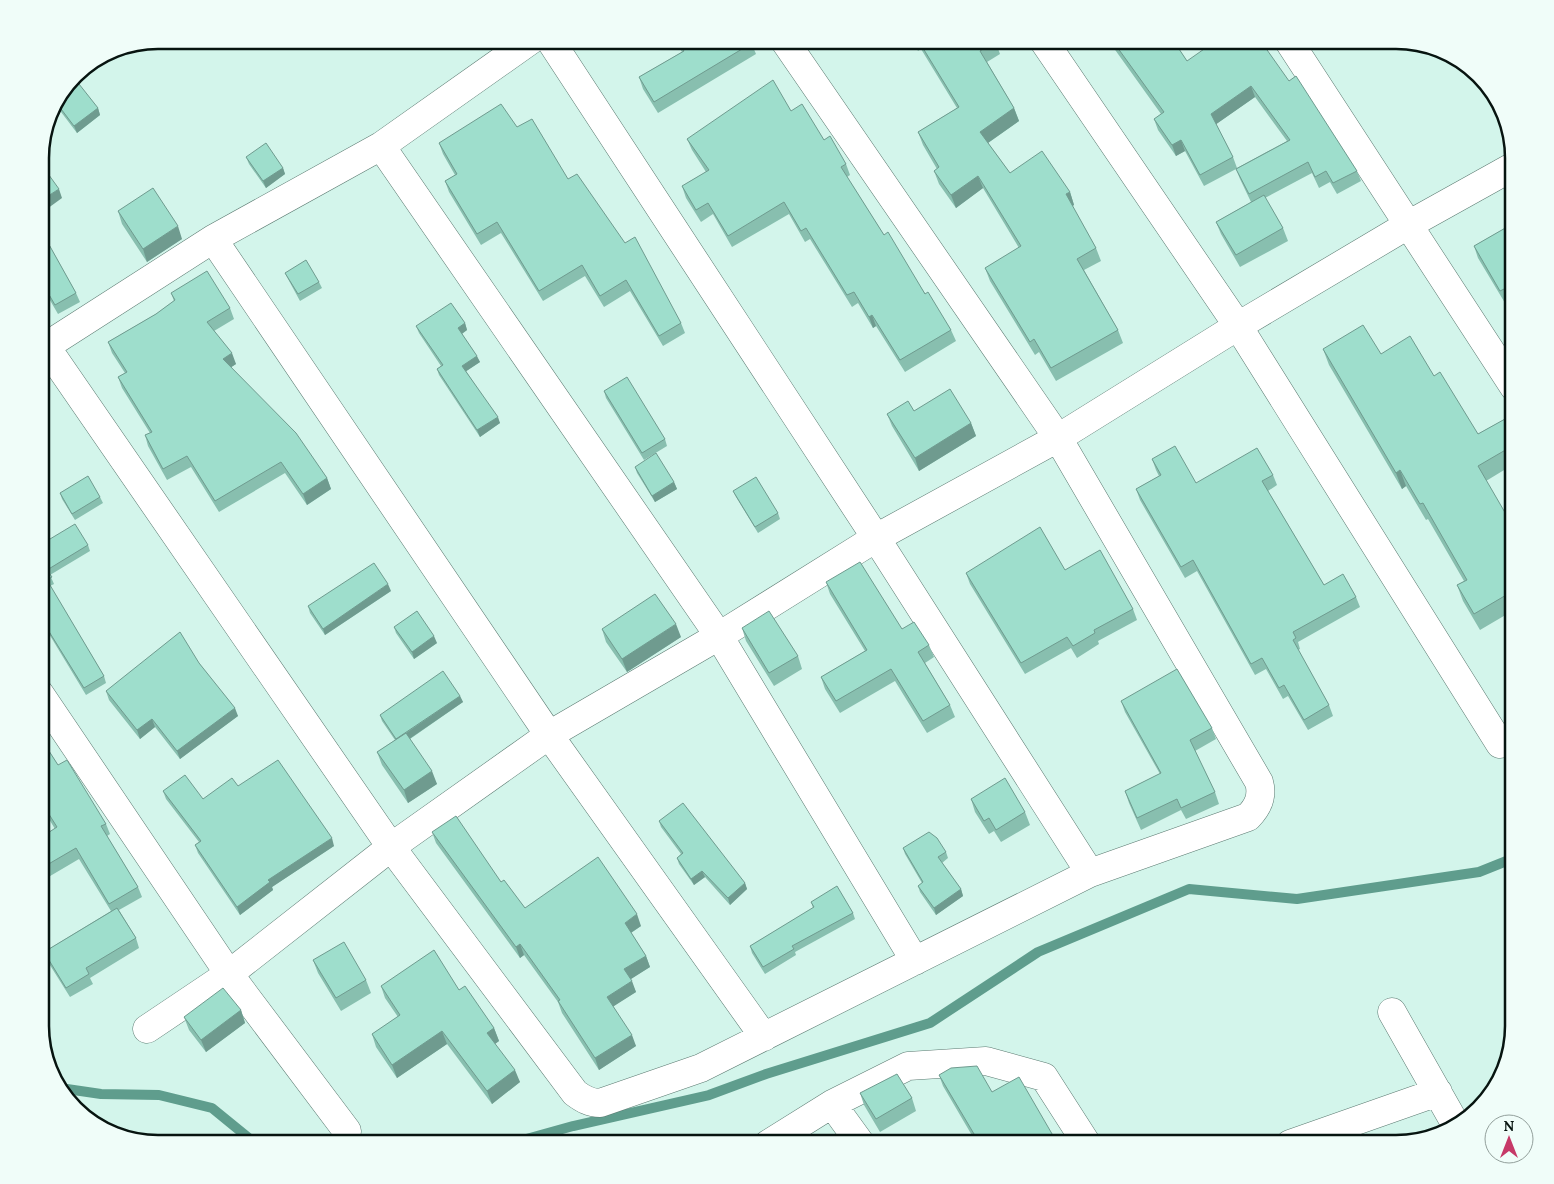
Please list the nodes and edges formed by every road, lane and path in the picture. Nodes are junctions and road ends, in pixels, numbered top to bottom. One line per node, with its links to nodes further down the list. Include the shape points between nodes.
1 (518, 49): 6 (street)
2 (556, 49): 15 (street)
3 (790, 49): 14 (street)
4 (1049, 49): 10 (street)
5 (1294, 49): 8 (street)
6 (381, 146): 9 (street); 16 (street)
7 (1505, 171): 8 (street)
8 (1408, 225): 10 (street); 13 (street)
9 (213, 239): 11 (street); 18 (street)
10 (1238, 326): 14 (street); 19 (street)
11 (49, 340)
12 (49, 354): 20 (street)
13 (1505, 373)
14 (1058, 438): 15 (street); 21 (street, via 1256,774 1261,790 1259,802 1248,817)
15 (876, 538): 16 (street); 21 (street)
16 (719, 636): 18 (street); 22 (street)
17 (49, 707): 23 (street)
18 (549, 735): 20 (street); 26 (street)
19 (1500, 744)
20 (391, 847): 23 (street); 26 (street, via 575,1093 593,1104 701,1068)
21 (1090, 873): 22 (street)
22 (915, 961): 26 (street)
23 (229, 974): 25 (street); 30 (street)
24 (1392, 1012): 27 (street)
25 (147, 1028)
26 (764, 1037)
27 (1438, 1092): 29 (street); 34 (street)
28 (832, 1104): 31 (street); 32 (street); 33 (street, via 908,1066 986,1061 1044,1077)
29 (1453, 1119)
30 (347, 1132)
31 (782, 1135)
32 (854, 1135)
33 (1081, 1135)
34 (1316, 1135)

